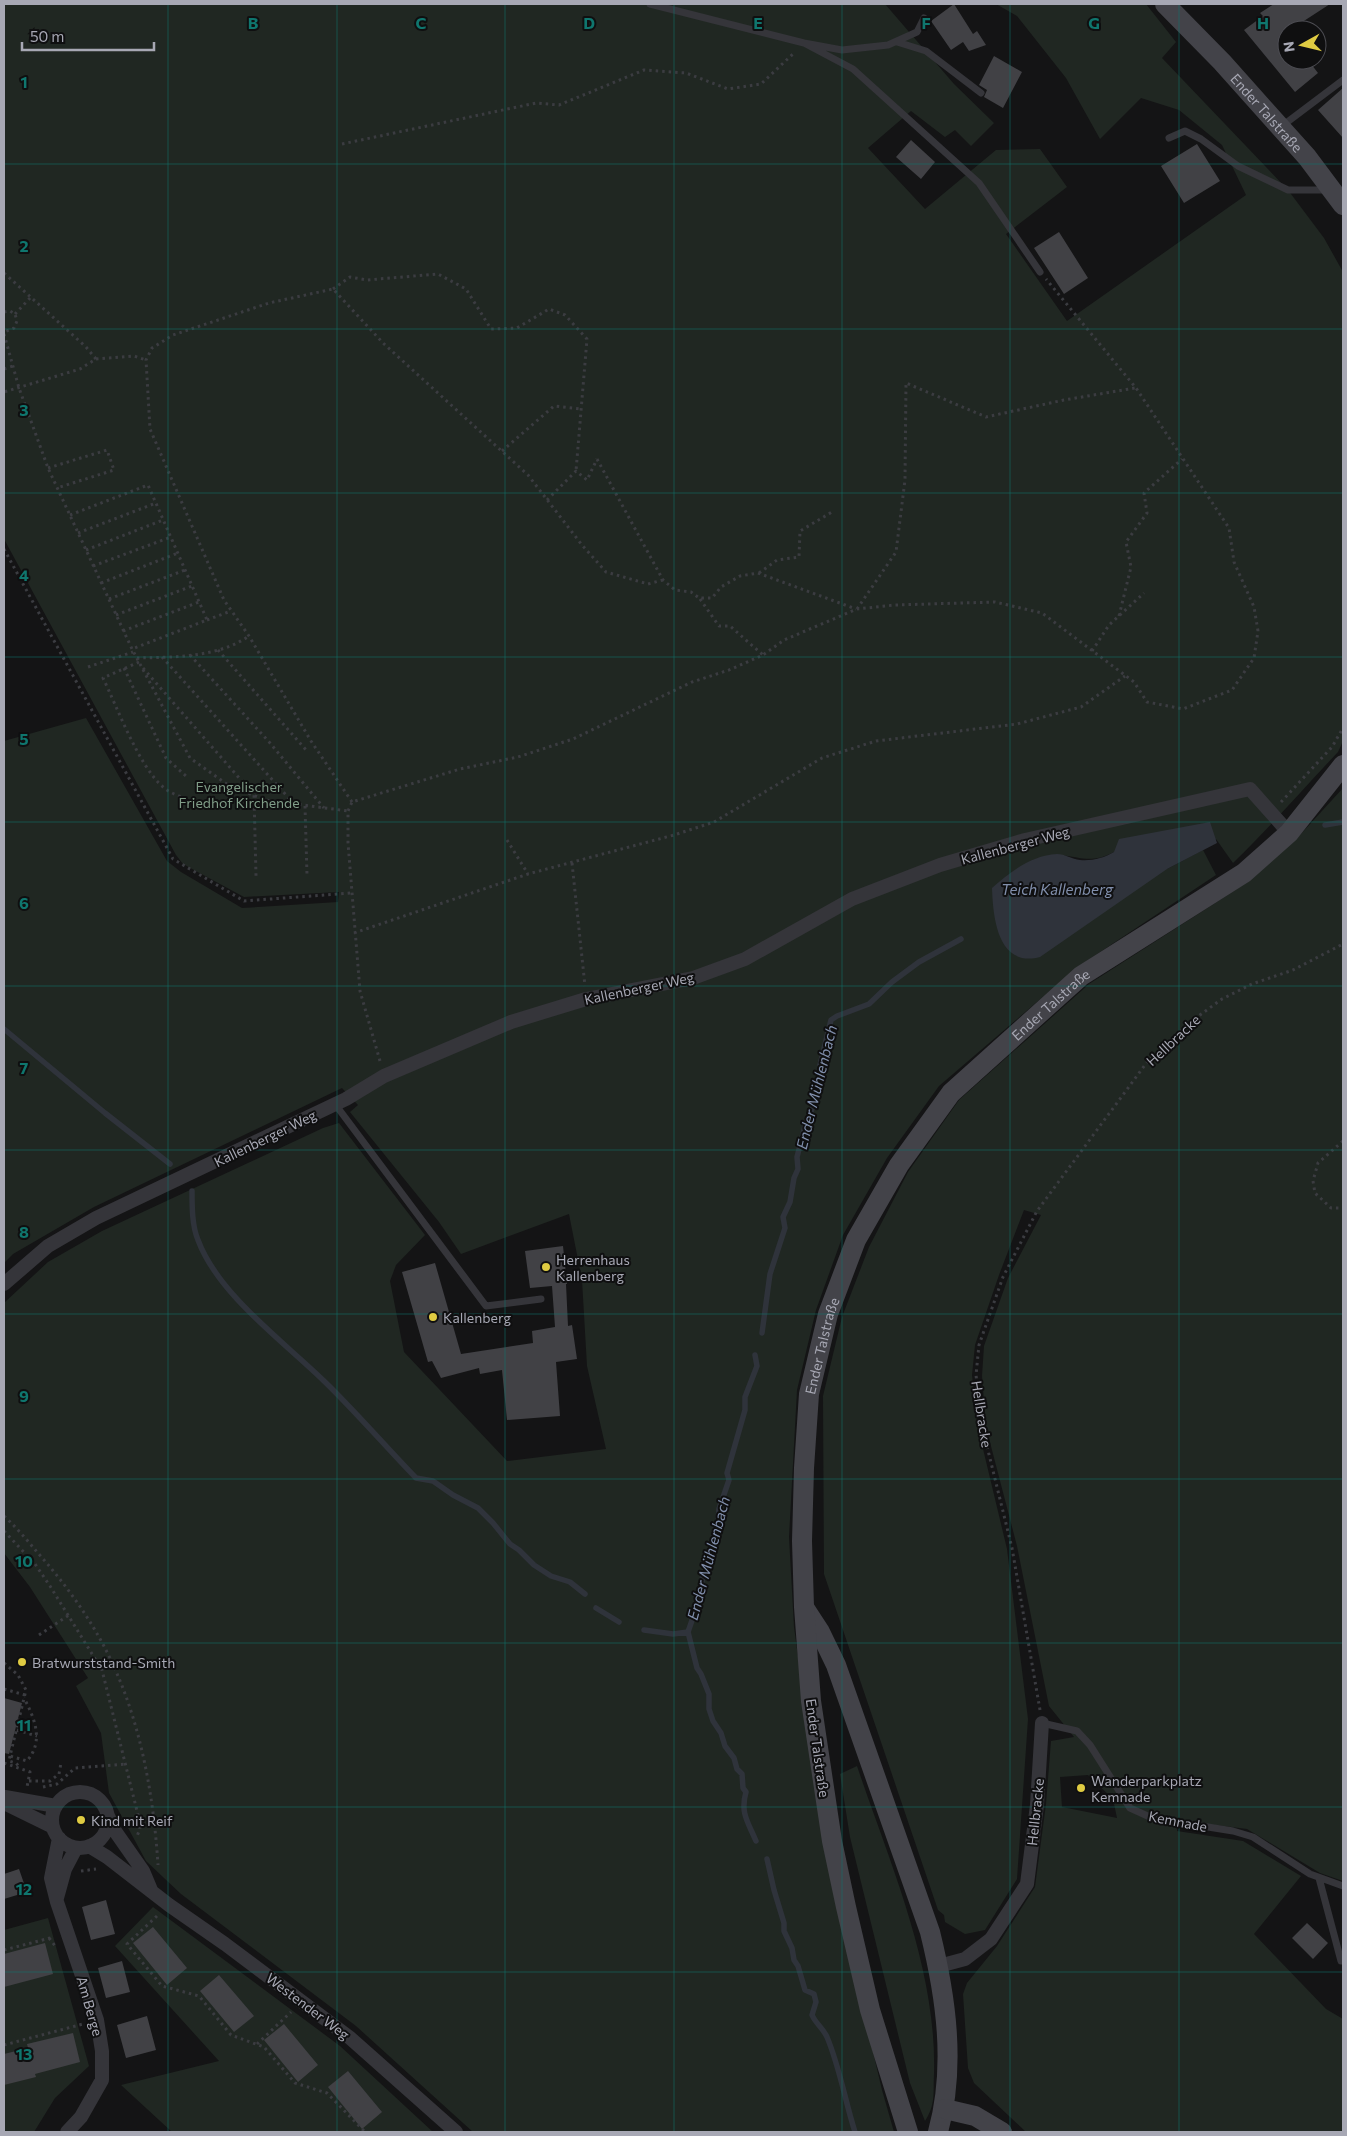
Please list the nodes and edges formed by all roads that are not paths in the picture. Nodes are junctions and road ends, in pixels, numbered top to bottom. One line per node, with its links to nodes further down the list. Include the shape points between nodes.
1 (650, 4): 7 (lane)
2 (1165, 4): 5 (main road, Ender Talstraße)
3 (1179, 4): 5 (main road, Ender Talstraße)
4 (924, 18): 6 (lane, via 917,32)
5 (1186, 23): 10 (main road, Ender Talstraße)
6 (897, 42): 7 (lane, via 842,50); 9 (lane, via 926,51)
7 (804, 43): 13 (lane, via 853,70 979,184)
8 (1343, 80): 10 (lane)
9 (981, 92)
10 (1280, 127): 12 (main road, Ender Talstraße)
11 (1169, 138): 12 (lane, via 1186,131 1238,166 1288,190)
12 (1338, 198)
13 (1040, 272)
14 (1343, 765): 15 (main road, Ender Talstraße)
15 (1289, 833): 16 (street, Kallenberger Weg, via 1250,789 1025,840 940,865 852,899 745,959 693,978 586,999 511,1022 384,1076); 19 (main road, Ender Talstraße, via 1244,872 1082,976 951,1093 899,1165 856,1240 828,1314 809,1394 802,1541)
16 (335, 1104): 17 (street, Kallenberger Weg, via 96,1218 48,1246); 18 (lane, via 486,1306)
17 (4, 1284)
18 (541, 1298)
19 (804, 1607): 32 (main road, via 836,1665); 36 (main road, Ender Talstraße, via 811,1701 832,1842 870,2010)
20 (1042, 1723): 27 (lane, Kemnade, via 1077,1731 1090,1745 1130,1808 1152,1818 1253,1837); 32 (street, Hellbracke, via 1037,1805 1027,1884 990,1939 965,1959)
21 (4, 1797): 23 (street)
22 (4, 1803): 25 (street)
23 (56, 1806): 24 (street, via 72,1793 92,1794 101,1801); 25 (street, via 52,1816)
24 (108, 1816): 26 (street, via 108,1826 98,1842); 29 (street, Westender Weg)
25 (56, 1832): 26 (street, via 67,1844); 30 (street, Am Berge, via 52,1878)
26 (83, 1847): 29 (street, Westender Weg, via 107,1857); 30 (street, via 65,1869)
27 (1319, 1878): 28 (lane, Kemnade); 31 (lane)
28 (1343, 1886)
29 (156, 1894): 35 (street, Westender Weg, via 349,2037)
30 (56, 1902): 34 (street, Am Berge, via 96,2020 102,2051 102,2080 81,2117)
31 (1341, 1961)
32 (939, 1966): 33 (main road, via 949,2038)
33 (945, 2109): 37 (main road); 38 (main road, via 974,2116)
34 (67, 2132)
35 (456, 2132)
36 (908, 2132)
37 (938, 2132)
38 (1002, 2132)

